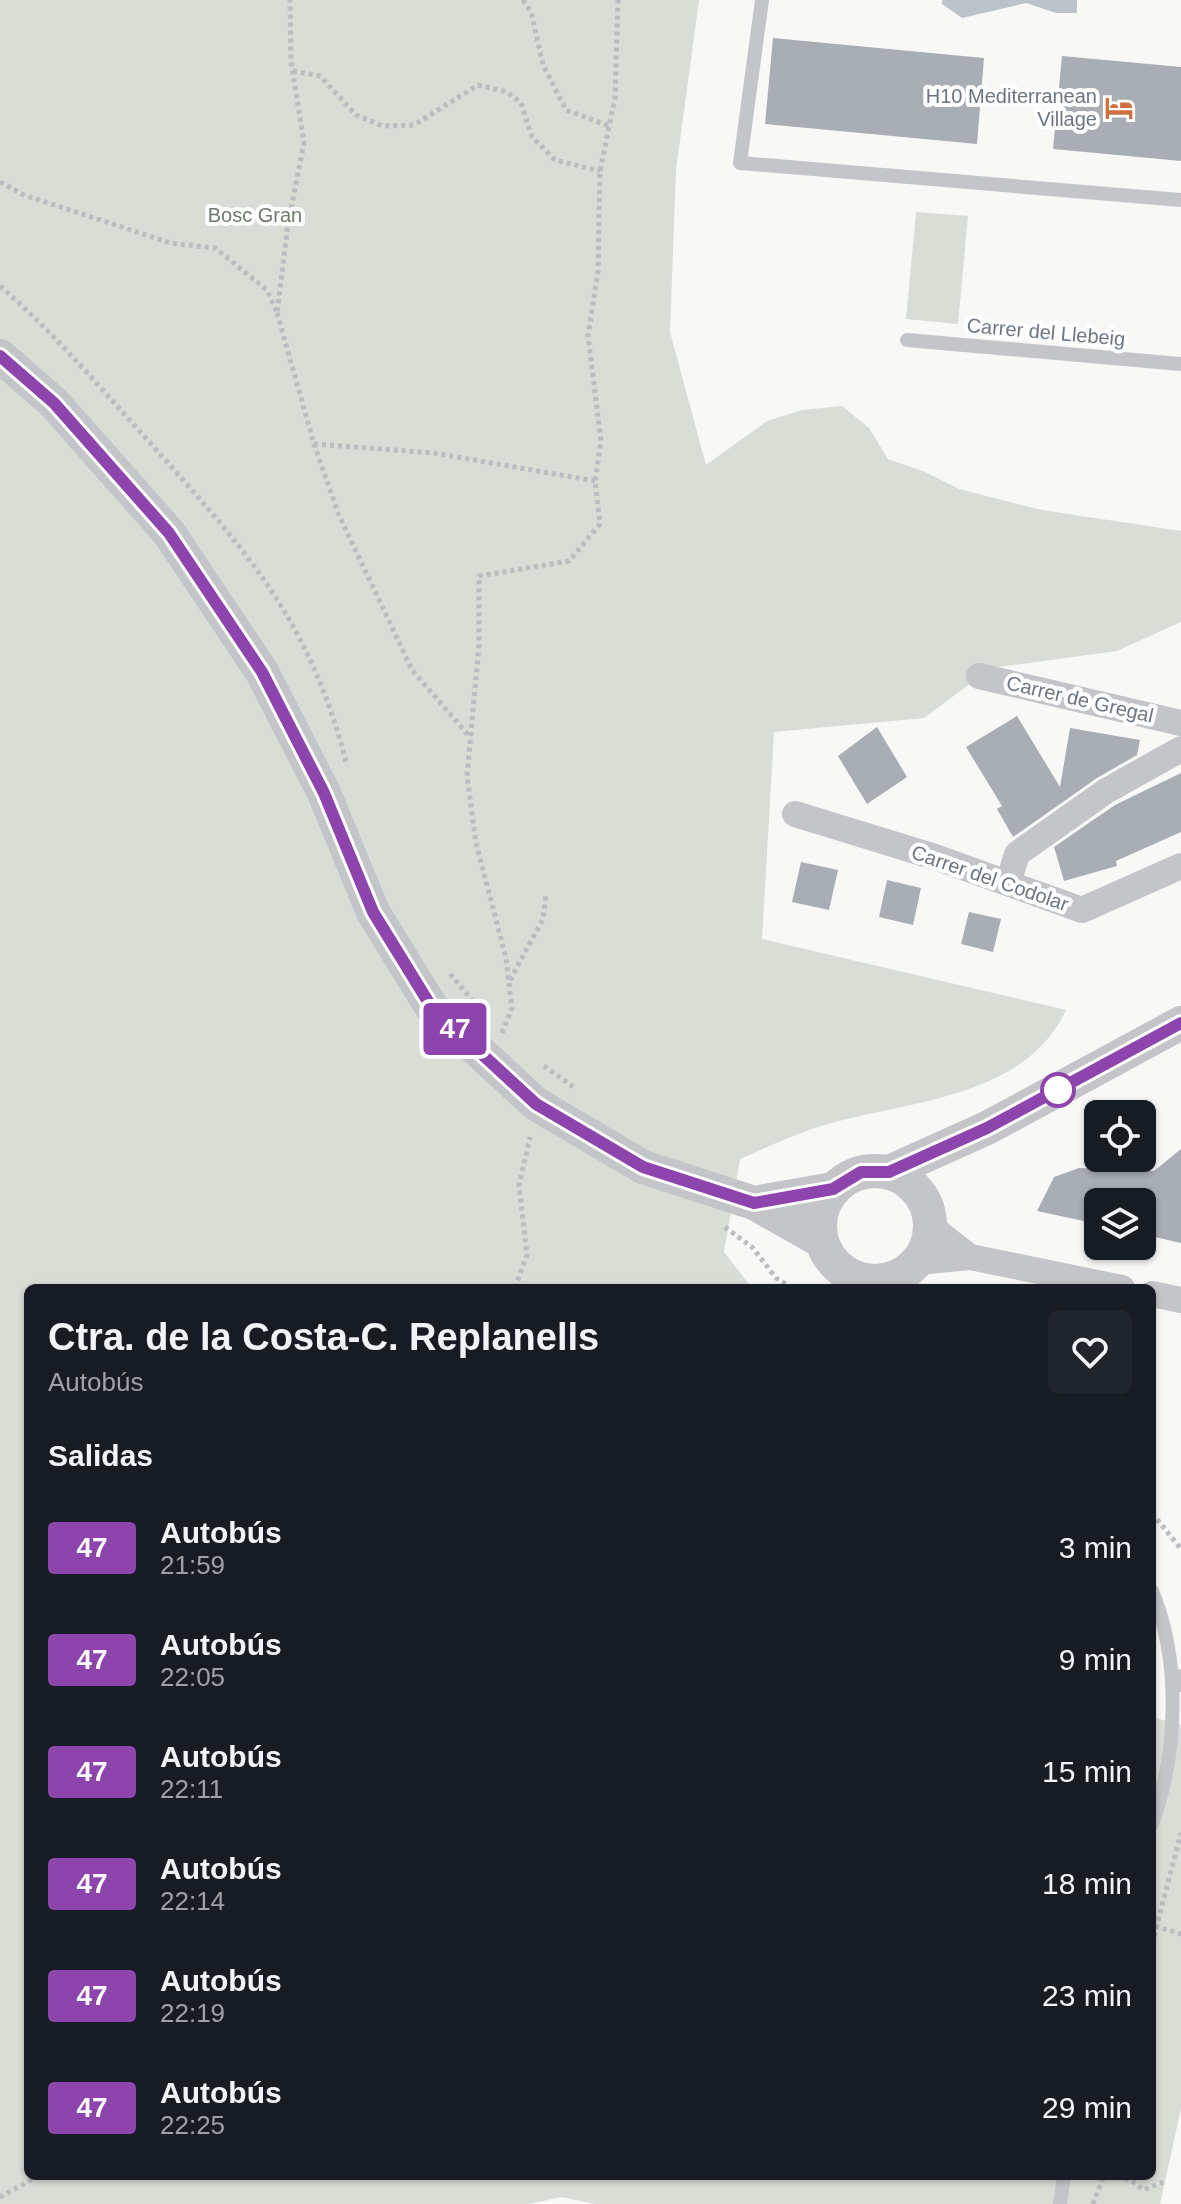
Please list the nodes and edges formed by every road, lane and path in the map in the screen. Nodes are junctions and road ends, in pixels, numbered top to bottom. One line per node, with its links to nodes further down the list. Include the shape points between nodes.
1 (290, 0): 5 (path)
2 (523, 0): 6 (path, via 531,12 543,65 566,110)
3 (618, 0): 6 (path)
4 (762, 0): 9 (lane, via 740,163)
5 (293, 71): 7 (path, via 320,76 356,115 383,126 414,125 478,85 507,92 521,103 532,137 555,160); 11 (path, via 304,143)
6 (609, 126): 7 (path)
7 (600, 171): 16 (path, via 598,271 588,336 601,441)
8 (0, 182): 11 (path, via 24,195 170,243 215,248 267,290)
9 (1181, 200)
10 (0, 286): 21 (path, via 34,315 265,577 310,653)
11 (277, 313): 15 (path)
12 (907, 340): 14 (lane, Carrer del Llebeig)
13 (0, 356): 32 (street, via 54,403 169,533 262,672 324,793 373,912 432,1008)
14 (1181, 364)
15 (314, 444): 16 (path, via 434,453); 19 (path, via 338,513 412,670)
16 (595, 481): 19 (path, via 600,524 569,561 479,576)
17 (979, 676): 18 (street, Carrer de Gregal)
18 (1181, 723)
19 (470, 737): 27 (path, via 467,776 476,843)
20 (1181, 749): 24 (street, via 1106,791 1017,854)
21 (349, 775)
22 (795, 814): 24 (street, Carrer del Codolar)
23 (1181, 866): 24 (street, Carrer del Codolar, via 1082,910)
24 (1008, 883)
25 (546, 895): 27 (path, via 543,919)
26 (448, 972): 28 (path)
27 (509, 980): 32 (path, via 512,1008)
28 (478, 1006)
29 (495, 1022): 32 (path)
30 (1181, 1023): 36 (street)
31 (513, 1038): 32 (path)
32 (494, 1043): 35 (street)
33 (533, 1056): 34 (path)
34 (581, 1092)
35 (536, 1104): 39 (street, via 643,1167); 45 (path, via 519,1185 527,1255)
36 (987, 1128): 37 (street); 41 (street, via 945,1173)
37 (889, 1172): 38 (street, via 861,1172); 41 (street, via 915,1188)
38 (833, 1189): 40 (street); 42 (street, via 820,1216)
39 (722, 1194): 40 (street); 46 (path, via 712,1217 753,1248)
40 (754, 1203): 42 (street)
41 (929, 1218): 43 (street); 44 (street, via 930,1235)
42 (821, 1241): 47 (street, via 835,1266)
43 (970, 1257): 44 (street); 49 (street)
44 (918, 1262): 48 (street)
45 (516, 1284)
46 (786, 1284)
47 (878, 1284)
48 (884, 1284)
49 (1102, 1284)
50 (1156, 1295): 51 (street)
51 (1181, 1300)
52 (1156, 1518): 53 (path)
53 (1181, 1549)
54 (1156, 1602): 55 (lane)
55 (1178, 1681): 56 (lane)
56 (1156, 1806)
57 (1181, 1833): 58 (path)
58 (1156, 1922)
59 (1156, 1926): 60 (path)
60 (1181, 1934)
61 (31, 2180): 66 (path)
62 (1063, 2180): 67 (lane)
63 (1104, 2180): 68 (path)
64 (1131, 2180): 65 (path, via 1143,2190)
65 (1163, 2182)
66 (0, 2197)
67 (1060, 2204)
68 (1093, 2204)

